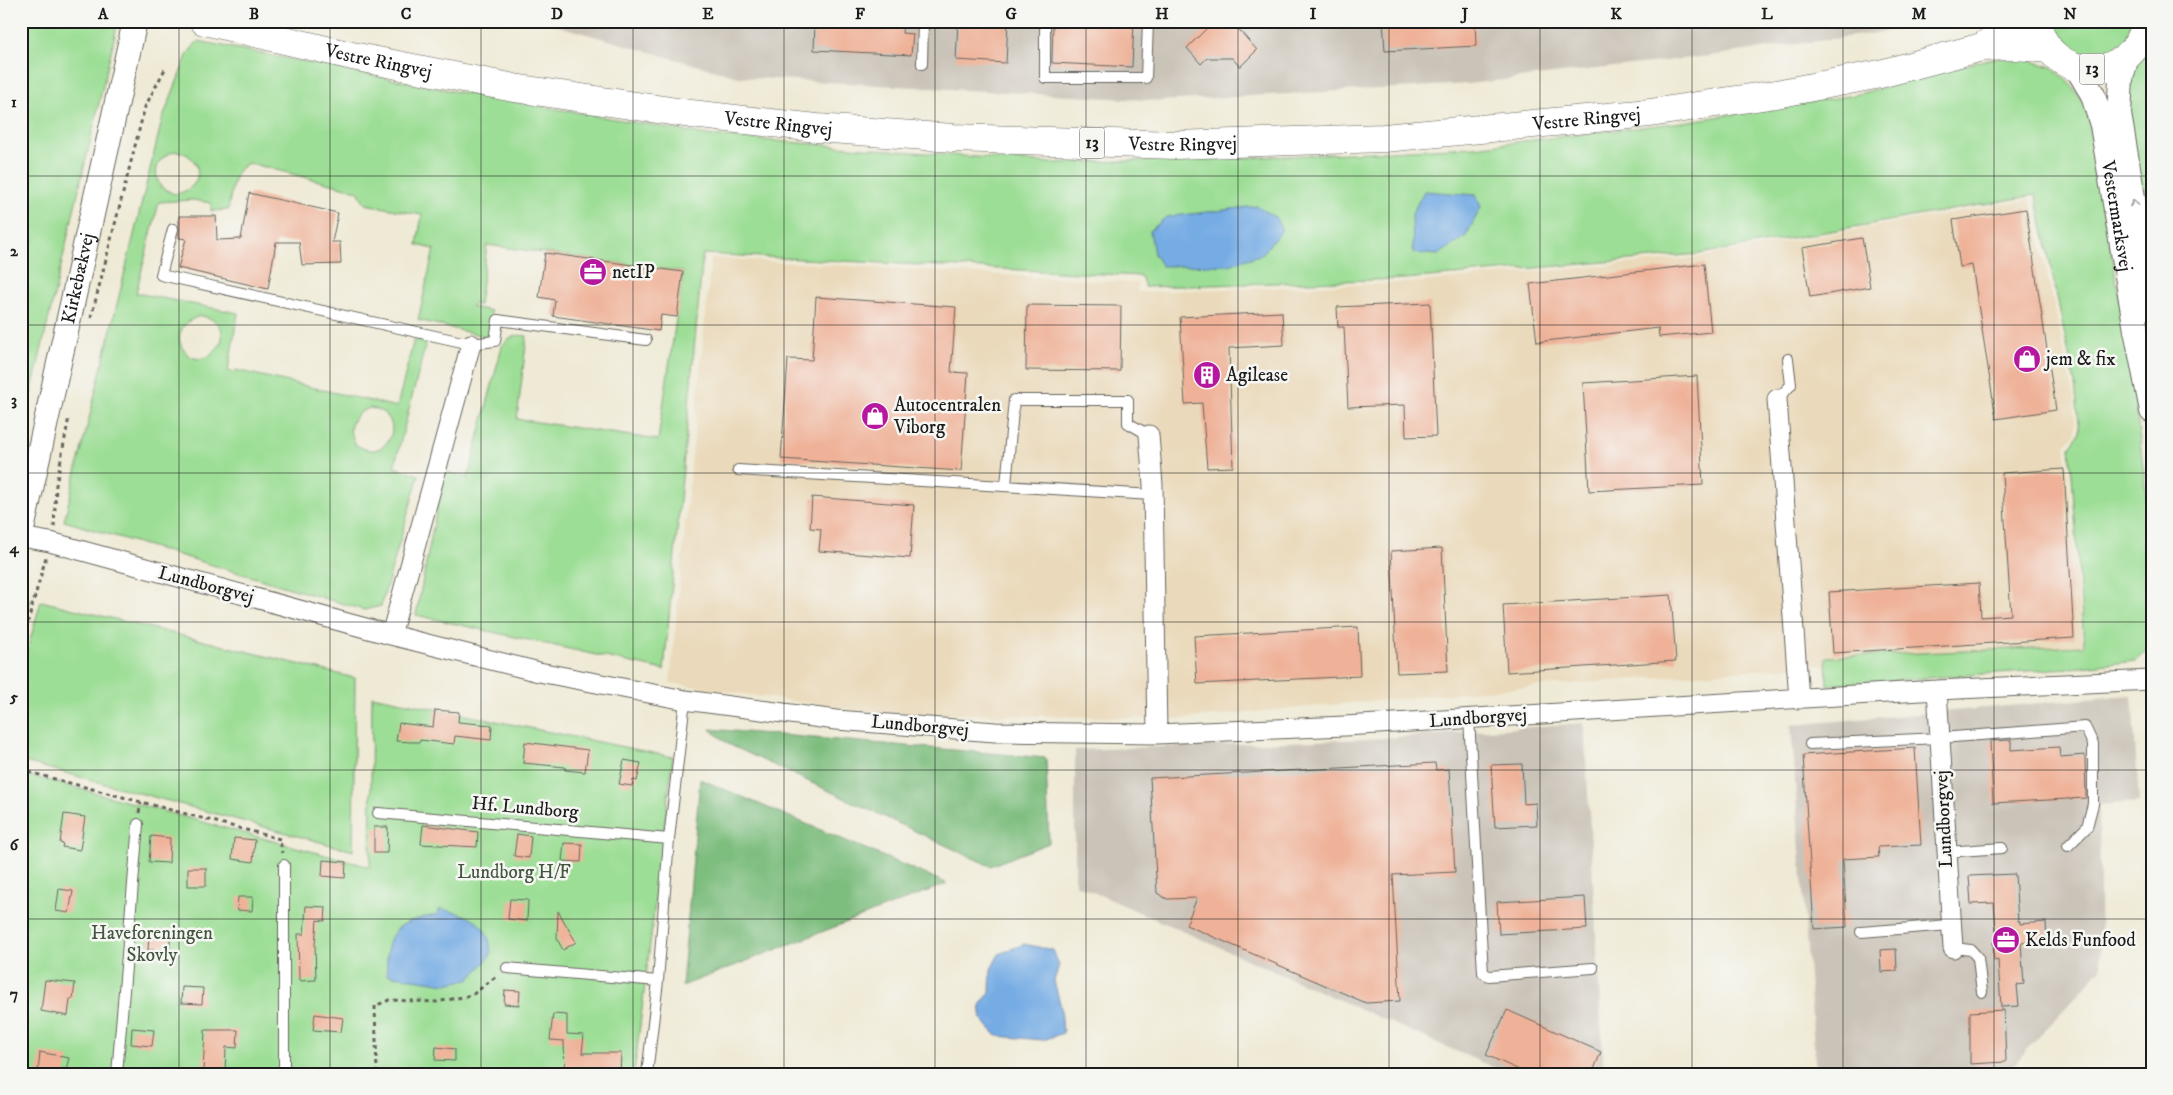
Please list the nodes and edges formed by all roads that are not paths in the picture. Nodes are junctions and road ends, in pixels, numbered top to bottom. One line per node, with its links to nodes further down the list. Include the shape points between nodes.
1 (135, 21): 26 (street, Kirkebækvej)
2 (204, 21): 9 (main road, Vestre Ringvej / 13, via 352,56 514,88 691,114 953,138 1175,145 1384,138 1650,113 1880,74)
3 (923, 21): 12 (lane)
4 (1045, 21): 5 (lane, via 1045,78 1146,78)
5 (1148, 21)
6 (2019, 21): 9 (main road, Vestre Ringvej / 13)
7 (2037, 21): 10 (main road, 13)
8 (2146, 21): 11 (main road, 13, via 2141,39)
9 (1982, 47): 10 (main road, Vestre Ringvej / 13)
10 (2049, 49): 13 (main road, 13)
11 (2127, 56): 13 (main road, 13, via 2104,68); 15 (street, Vestermarksvej, one-way to 11, via 2119,114 2121,79)
12 (922, 64)
13 (2077, 68): 15 (street, Vestermarksvej, via 2093,95)
14 (173, 229): 18 (lane, via 161,275)
15 (2137, 231): 16 (street, Vestermarksvej)
16 (2139, 254): 21 (street, Vestermarksvej, via 2136,330)
17 (646, 340): 18 (lane, via 498,320 495,341)
18 (471, 344): 27 (street)
19 (1788, 359): 20 (lane, via 1791,386)
20 (1777, 399): 30 (street)
21 (2151, 405)
22 (1149, 435): 24 (lane, via 1128,423 1128,400 1014,400); 25 (street)
23 (738, 470): 24 (lane)
24 (1006, 485): 25 (lane)
25 (1153, 495): 33 (street)
26 (21, 535): 27 (street, Lundborgvej)
27 (391, 635): 31 (street, Lundborgvej, via 539,672)
28 (2152, 680): 29 (street, Lundborgvej)
29 (1937, 690): 30 (street, Lundborgvej); 34 (street, Lundborgvej)
30 (1799, 699): 32 (street, Lundborgvej)
31 (685, 700): 33 (street, Lundborgvej, via 836,720 995,732); 38 (lane)
32 (1469, 718): 33 (street, Lundborgvej); 47 (lane, via 1483,973 1489,976)
33 (1157, 734)
34 (1940, 738): 35 (lane); 39 (lane, via 2085,727 2093,744 2093,804 2087,827); 41 (street, Lundborgvej)
35 (1810, 744)
36 (378, 813): 38 (lane, Hf. Lundborg)
37 (138, 824): 50 (lane)
38 (668, 839): 48 (lane)
39 (2068, 846)
40 (2002, 848): 41 (lane)
41 (1946, 852): 43 (street, Lundborgvej)
42 (284, 865): 51 (lane)
43 (1950, 925): 44 (lane); 45 (street, Lundborgvej)
44 (1861, 932)
45 (1953, 948): 49 (lane, via 1971,950 1978,958)
46 (506, 968): 48 (lane)
47 (1593, 968)
48 (658, 981): 52 (lane)
49 (1982, 992)
50 (117, 1074)
51 (284, 1074)
52 (647, 1074)

